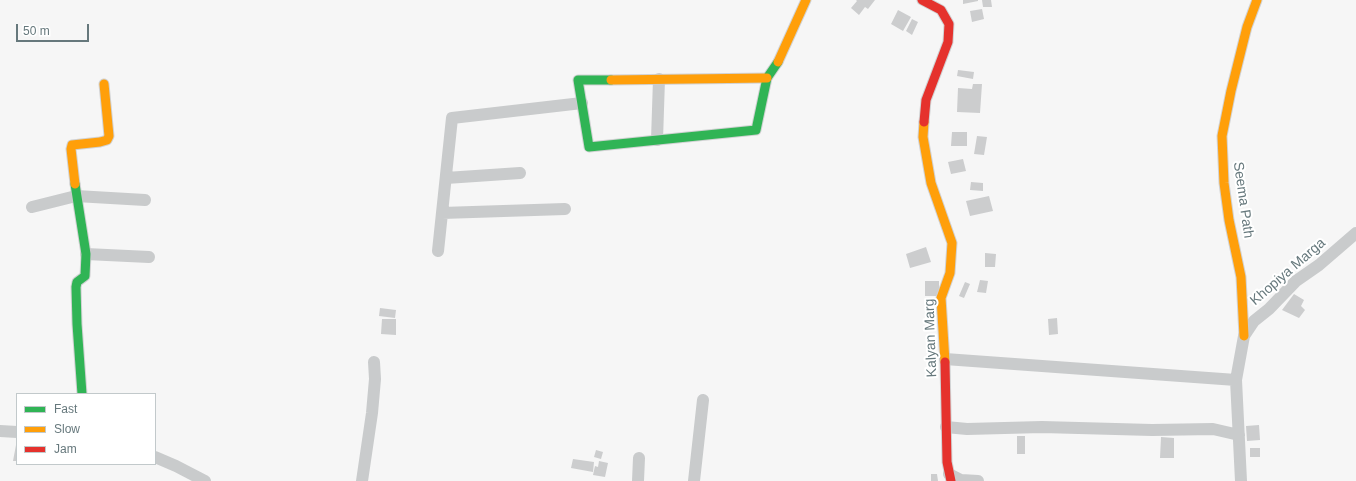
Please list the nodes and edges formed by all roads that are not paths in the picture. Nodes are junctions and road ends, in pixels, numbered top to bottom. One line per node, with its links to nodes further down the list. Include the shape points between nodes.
1 (806, 0): 4 (street, via 781,58)
2 (922, 0): 21 (street, Kalyan Marg, via 941,10 949,24 948,42 926,100 923,138 931,183 952,243 950,273 941,298)
3 (1257, 0): 20 (street, Seema Path, via 1247,27 1222,136 1224,183 1242,277)
4 (767, 78): 5 (street); 8 (street, via 756,130)
5 (659, 79): 7 (street, via 578,80); 8 (street)
6 (104, 84): 11 (street, via 109,136 104,142 72,145)
7 (582, 104): 8 (street, via 590,147); 10 (street, via 452,118)
8 (657, 140)
9 (520, 173): 10 (street)
10 (446, 178): 15 (street)
11 (76, 196): 12 (street); 13 (street); 18 (street)
12 (145, 200)
13 (32, 207)
14 (565, 209): 15 (street)
15 (442, 213): 17 (street)
16 (1356, 233): 20 (street, Khopiya Marga, via 1296,281 1254,321)
17 (438, 251)
18 (86, 254): 19 (street); 24 (street, via 85,276 77,282 76,287)
19 (149, 257)
20 (1244, 336): 23 (street, Khopiya Marga)
21 (945, 359): 23 (street); 26 (street, Kalyan Marg)
22 (374, 362): 34 (street, via 372,413)
23 (1236, 380): 29 (street, Khopiya Marga)
24 (82, 393)
25 (703, 400): 36 (street)
26 (946, 426): 29 (street, via 968,429 1213,429); 32 (street, Kalyan Marg, via 946,462)
27 (0, 431): 28 (street)
28 (16, 432)
29 (1239, 435): 38 (street, Khopiya Marga)
30 (156, 458): 33 (street)
31 (639, 458): 35 (street)
32 (950, 478): 37 (street)
33 (205, 481)
34 (362, 481)
35 (638, 481)
36 (694, 481)
37 (978, 481)
38 (1242, 481)

